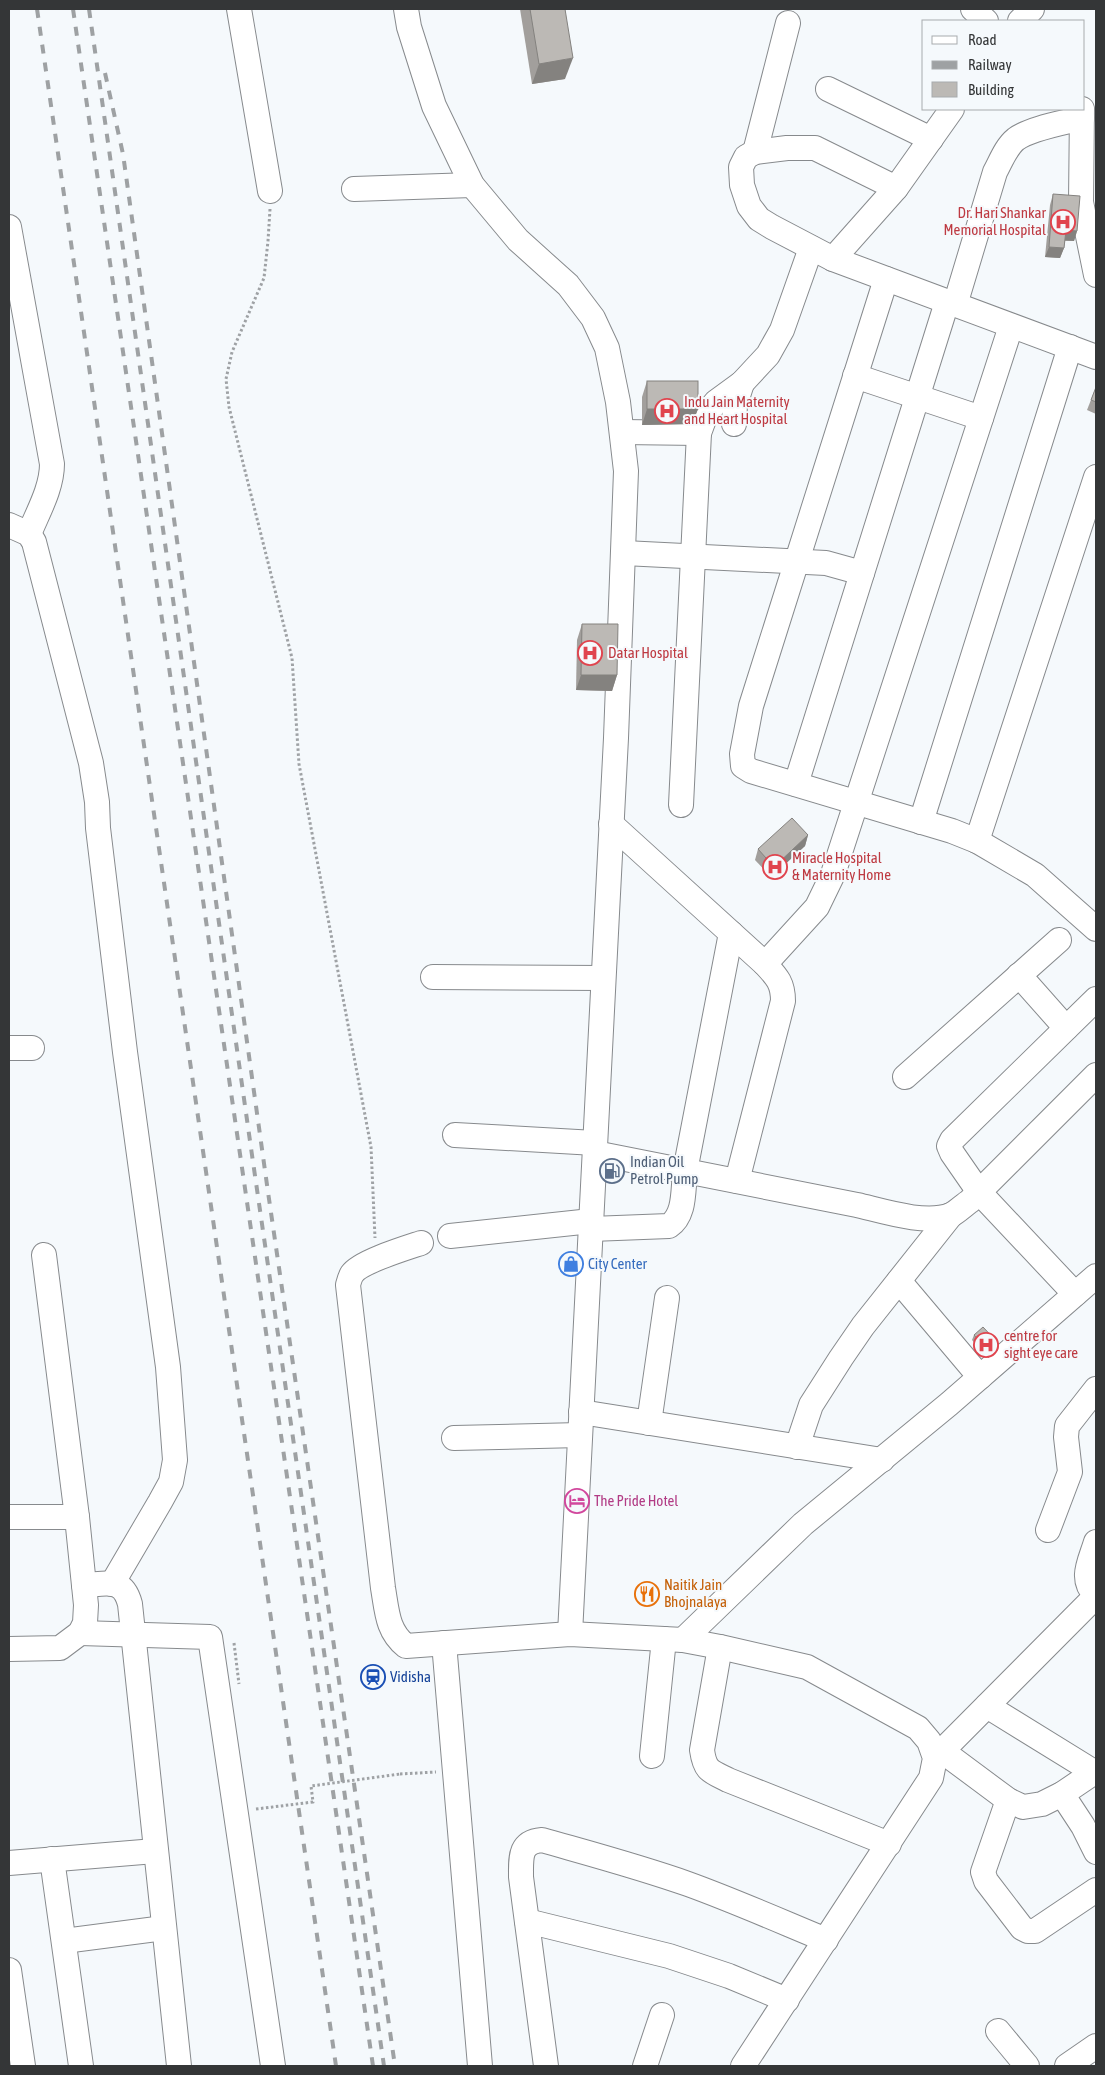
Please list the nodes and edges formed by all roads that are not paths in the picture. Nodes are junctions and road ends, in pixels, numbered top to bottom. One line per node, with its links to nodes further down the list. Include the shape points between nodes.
1 (239, 9): 17 (street)
2 (406, 9): 14 (street, via 434,106)
3 (973, 9): 5 (street)
4 (1032, 9): 6 (street)
5 (985, 20)
6 (1021, 20)
7 (788, 23): 13 (street)
8 (828, 89): 12 (street)
9 (1086, 108): 21 (street, via 1081,202)
10 (951, 110): 12 (street)
11 (1081, 110): 23 (street, via 1015,140 1005,152 995,172)
12 (931, 139): 15 (street)
13 (755, 152): 15 (street, via 815,148); 19 (street, via 746,157 741,167 742,185 749,206 759,219)
14 (472, 186): 16 (street); 32 (street, via 518,240 568,285 593,318 607,348)
15 (896, 188): 20 (street)
16 (354, 189)
17 (270, 191)
18 (9, 227): 35 (street, via 52,464 48,489)
19 (812, 248): 20 (street); 28 (street, via 782,330 768,354)
20 (833, 259): 22 (street)
21 (1096, 275)
22 (886, 279): 23 (street); 27 (street)
23 (951, 303): 24 (street); 29 (street)
24 (1011, 326): 25 (street); 30 (street)
25 (1070, 348): 26 (street); 43 (street)
26 (1096, 357)
27 (855, 376): 29 (street); 38 (street)
28 (742, 383): 31 (street, via 735,405); 33 (street, via 716,402 706,414)
29 (918, 397): 30 (street); 39 (street)
30 (981, 418): 41 (street)
31 (734, 424)
32 (622, 432): 33 (street); 36 (street, via 626,471)
33 (699, 433): 37 (street)
34 (1096, 477): 45 (street)
35 (19, 529): 82 (street, via 34,542 91,763 169,1376 175,1460 171,1482)
36 (624, 553): 37 (street); 44 (street)
37 (693, 556): 38 (street); 42 (street)
38 (796, 561): 39 (street, via 839,565); 40 (street, via 751,706 742,754 743,766 750,771)
39 (862, 573): 40 (street)
40 (796, 784): 41 (street)
41 (856, 804): 43 (street); 49 (street, via 833,874 817,907)
42 (681, 805)
43 (921, 822): 45 (street)
44 (611, 824): 47 (street); 52 (street)
45 (977, 841): 46 (street, via 1035,875)
46 (1096, 929)
47 (731, 933): 49 (street); 59 (street)
48 (1059, 940): 50 (street)
49 (765, 964): 60 (street, via 783,988 783,1001)
50 (1019, 975): 54 (street); 56 (street)
51 (433, 977): 52 (street)
52 (603, 978): 58 (street)
53 (1096, 999): 54 (street)
54 (1066, 1028): 61 (street, via 952,1140 949,1146 952,1154)
55 (1096, 1075): 61 (street)
56 (905, 1077)
57 (455, 1134): 58 (street)
58 (595, 1148): 59 (street); 63 (street)
59 (685, 1171): 60 (street); 63 (street, via 680,1213 677,1221 669,1226)
60 (737, 1181): 62 (street, via 899,1215 928,1218)
61 (979, 1192): 62 (street); 69 (street)
62 (951, 1215): 68 (street)
63 (591, 1225): 64 (street); 74 (street)
64 (450, 1236)
65 (421, 1243): 88 (street, via 352,1272 348,1285 389,1626 406,1646)
66 (44, 1255): 79 (street)
67 (1096, 1276): 69 (street)
68 (899, 1281): 71 (street); 76 (street, via 863,1326 811,1405)
69 (1075, 1294): 71 (street)
70 (667, 1298): 73 (street)
71 (980, 1377): 77 (street)
72 (1096, 1389): 80 (street, via 1067,1426 1070,1472)
73 (649, 1423): 74 (street); 76 (street)
74 (580, 1424): 75 (street); 85 (street)
75 (454, 1438)
76 (796, 1447): 77 (street)
77 (882, 1460): 87 (street, via 802,1524)
78 (9, 1517): 79 (street)
79 (77, 1517): 83 (street)
80 (1048, 1530)
81 (1096, 1542): 91 (street, via 1086,1579 1096,1596)
82 (112, 1584): 83 (street); 86 (street, via 127,1593)
83 (84, 1585): 84 (street, via 85,1623)
84 (80, 1633): 86 (street); 90 (street, via 60,1648)
85 (570, 1634): 87 (street); 88 (street)
86 (133, 1635): 98 (street); 115 (street, via 210,1637)
87 (674, 1640): 89 (street); 93 (street)
88 (444, 1643): 116 (street)
89 (720, 1647): 92 (street, via 807,1667 918,1728); 97 (street, via 702,1750 704,1763 710,1771)
90 (9, 1649)
91 (987, 1706): 92 (street); 94 (street)
92 (938, 1754): 96 (street); 97 (street, via 932,1778)
93 (652, 1756)
94 (1095, 1772): 95 (street)
95 (1062, 1794): 96 (street, via 1042,1804 1024,1807); 99 (street)
96 (1008, 1800): 102 (street, via 983,1872 986,1881 1022,1928 1035,1931)
97 (888, 1844): 105 (street)
98 (155, 1850): 100 (street); 104 (street)
99 (1096, 1852)
100 (52, 1859): 101 (street); 106 (street)
101 (9, 1863)
102 (1096, 1890)
103 (527, 1921): 105 (street, via 521,1857 524,1847 532,1841 542,1840 687,1884); 108 (street, via 669,1956); 117 (street)
104 (164, 1928): 106 (street); 114 (street)
105 (826, 1940): 108 (street)
106 (64, 1941): 113 (street)
107 (9, 1970): 112 (street)
108 (787, 2000): 119 (street)
109 (662, 2015): 118 (street)
110 (998, 2031): 120 (street)
111 (1096, 2046): 121 (street)
112 (23, 2066)
113 (81, 2066)
114 (179, 2066)
115 (273, 2066)
116 (480, 2066)
117 (546, 2066)
118 (645, 2066)
119 (743, 2066)
120 (1027, 2066)
121 (1068, 2066)

